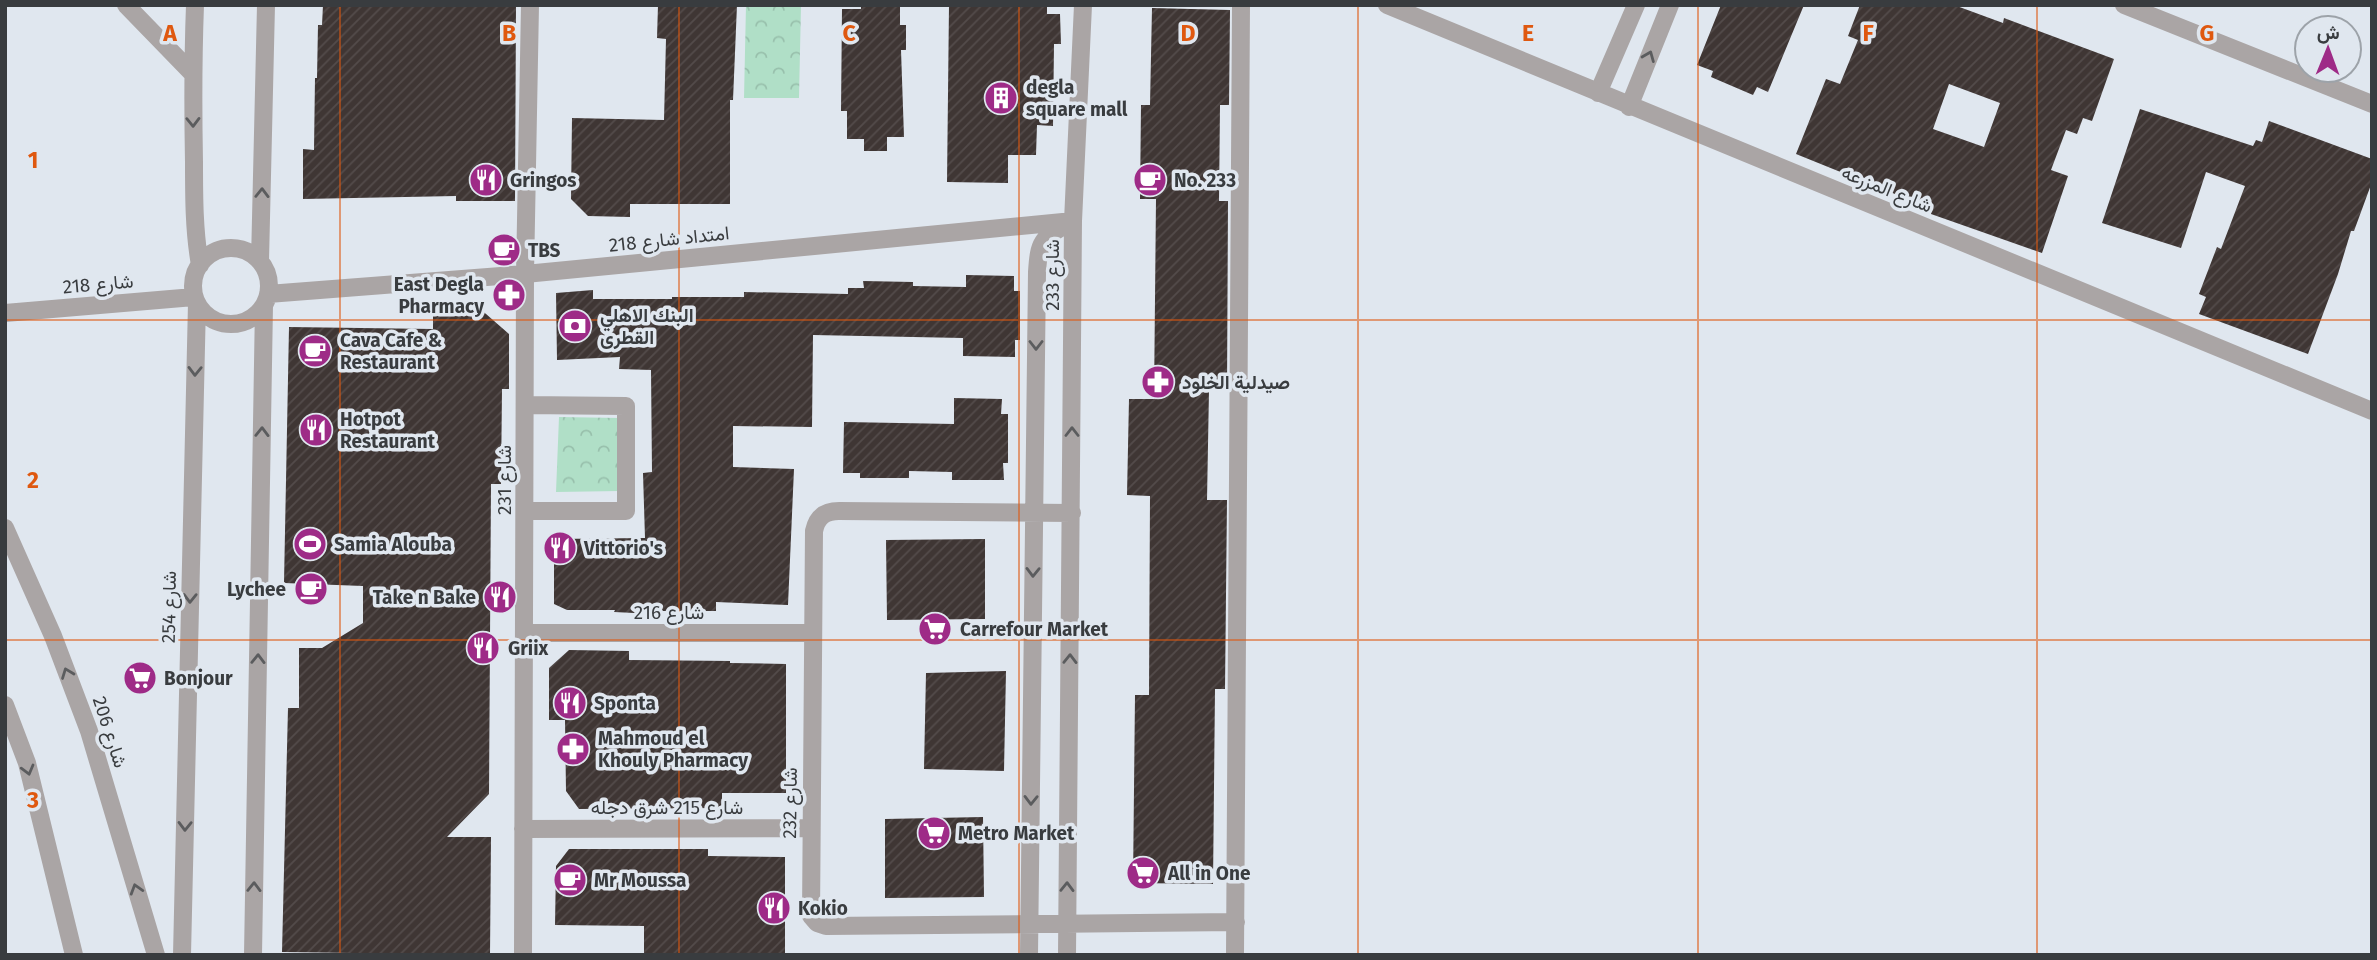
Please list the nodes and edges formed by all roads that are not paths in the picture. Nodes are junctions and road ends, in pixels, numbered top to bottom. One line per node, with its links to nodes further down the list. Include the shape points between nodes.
1 (126, 5): 11 (street)
2 (195, 5): 11 (street)
3 (266, 5): 16 (street, one-way to 3)
4 (530, 5): 18 (street, شارع 231)
5 (1083, 5): 15 (street)
6 (1241, 5): 34 (street)
7 (1387, 5): 12 (street, شارع المزرعه)
8 (1636, 5): 12 (street)
9 (1670, 5): 14 (street, one-way to 9)
10 (2124, 5): 13 (street)
11 (192, 72): 17 (street, one-way to 17, via 195,240)
12 (1598, 93): 14 (street, شارع المزرعه)
13 (2372, 104)
14 (1629, 107): 23 (street, شارع المزرعه)
15 (1073, 221): 18 (street, امتداد شارع 218); 25 (street, شارع 233, one-way to 25, via 1046,236 1038,252); 26 (street, شارع 233, one-way to 15)
16 (260, 261): 17 (street, via 229,248 218,250); 20 (street, via 269,283)
17 (200, 265): 19 (street, via 194,275)
18 (525, 274): 20 (street, امتداد شارع 218); 22 (street, شارع 231)
19 (196, 300): 20 (street, via 210,318 230,324 250,319); 21 (street, شارع 218); 39 (street, شارع 254, one-way to 39)
20 (266, 300): 40 (street, one-way to 20)
21 (5, 313)
22 (525, 405): 24 (street, شارع 231); 24 (street, via 626,406 626,511)
23 (2372, 411)
24 (524, 511): 28 (street, شارع 231)
25 (1034, 513): 26 (street, شارع 232); 29 (street, شارع 232, via 825,513 814,530); 36 (street, شارع 233, one-way to 36)
26 (1072, 513): 35 (street, شارع 233, one-way to 26)
27 (5, 528): 38 (street, شارع 206, one-way to 27, via 89,731)
28 (524, 633): 29 (street, شارع 216); 33 (street, شارع 231)
29 (813, 633): 32 (street, شارع 232)
30 (5, 705): 31 (street)
31 (11, 742): 37 (street, one-way to 37, via 27,763)
32 (811, 828): 33 (street, شارع 215 شرق دجله); 36 (street, شارع 232, via 810,911 822,926)
33 (523, 829): 41 (street, شارع 231)
34 (1236, 922): 35 (street, شارع 232); 44 (street)
35 (1067, 923): 36 (street, شارع 232); 43 (street, شارع 233)
36 (1029, 924): 42 (street, شارع 233)
37 (74, 955)
38 (156, 955)
39 (182, 955)
40 (253, 955)
41 (523, 955)
42 (1029, 955)
43 (1067, 955)
44 (1235, 955)

